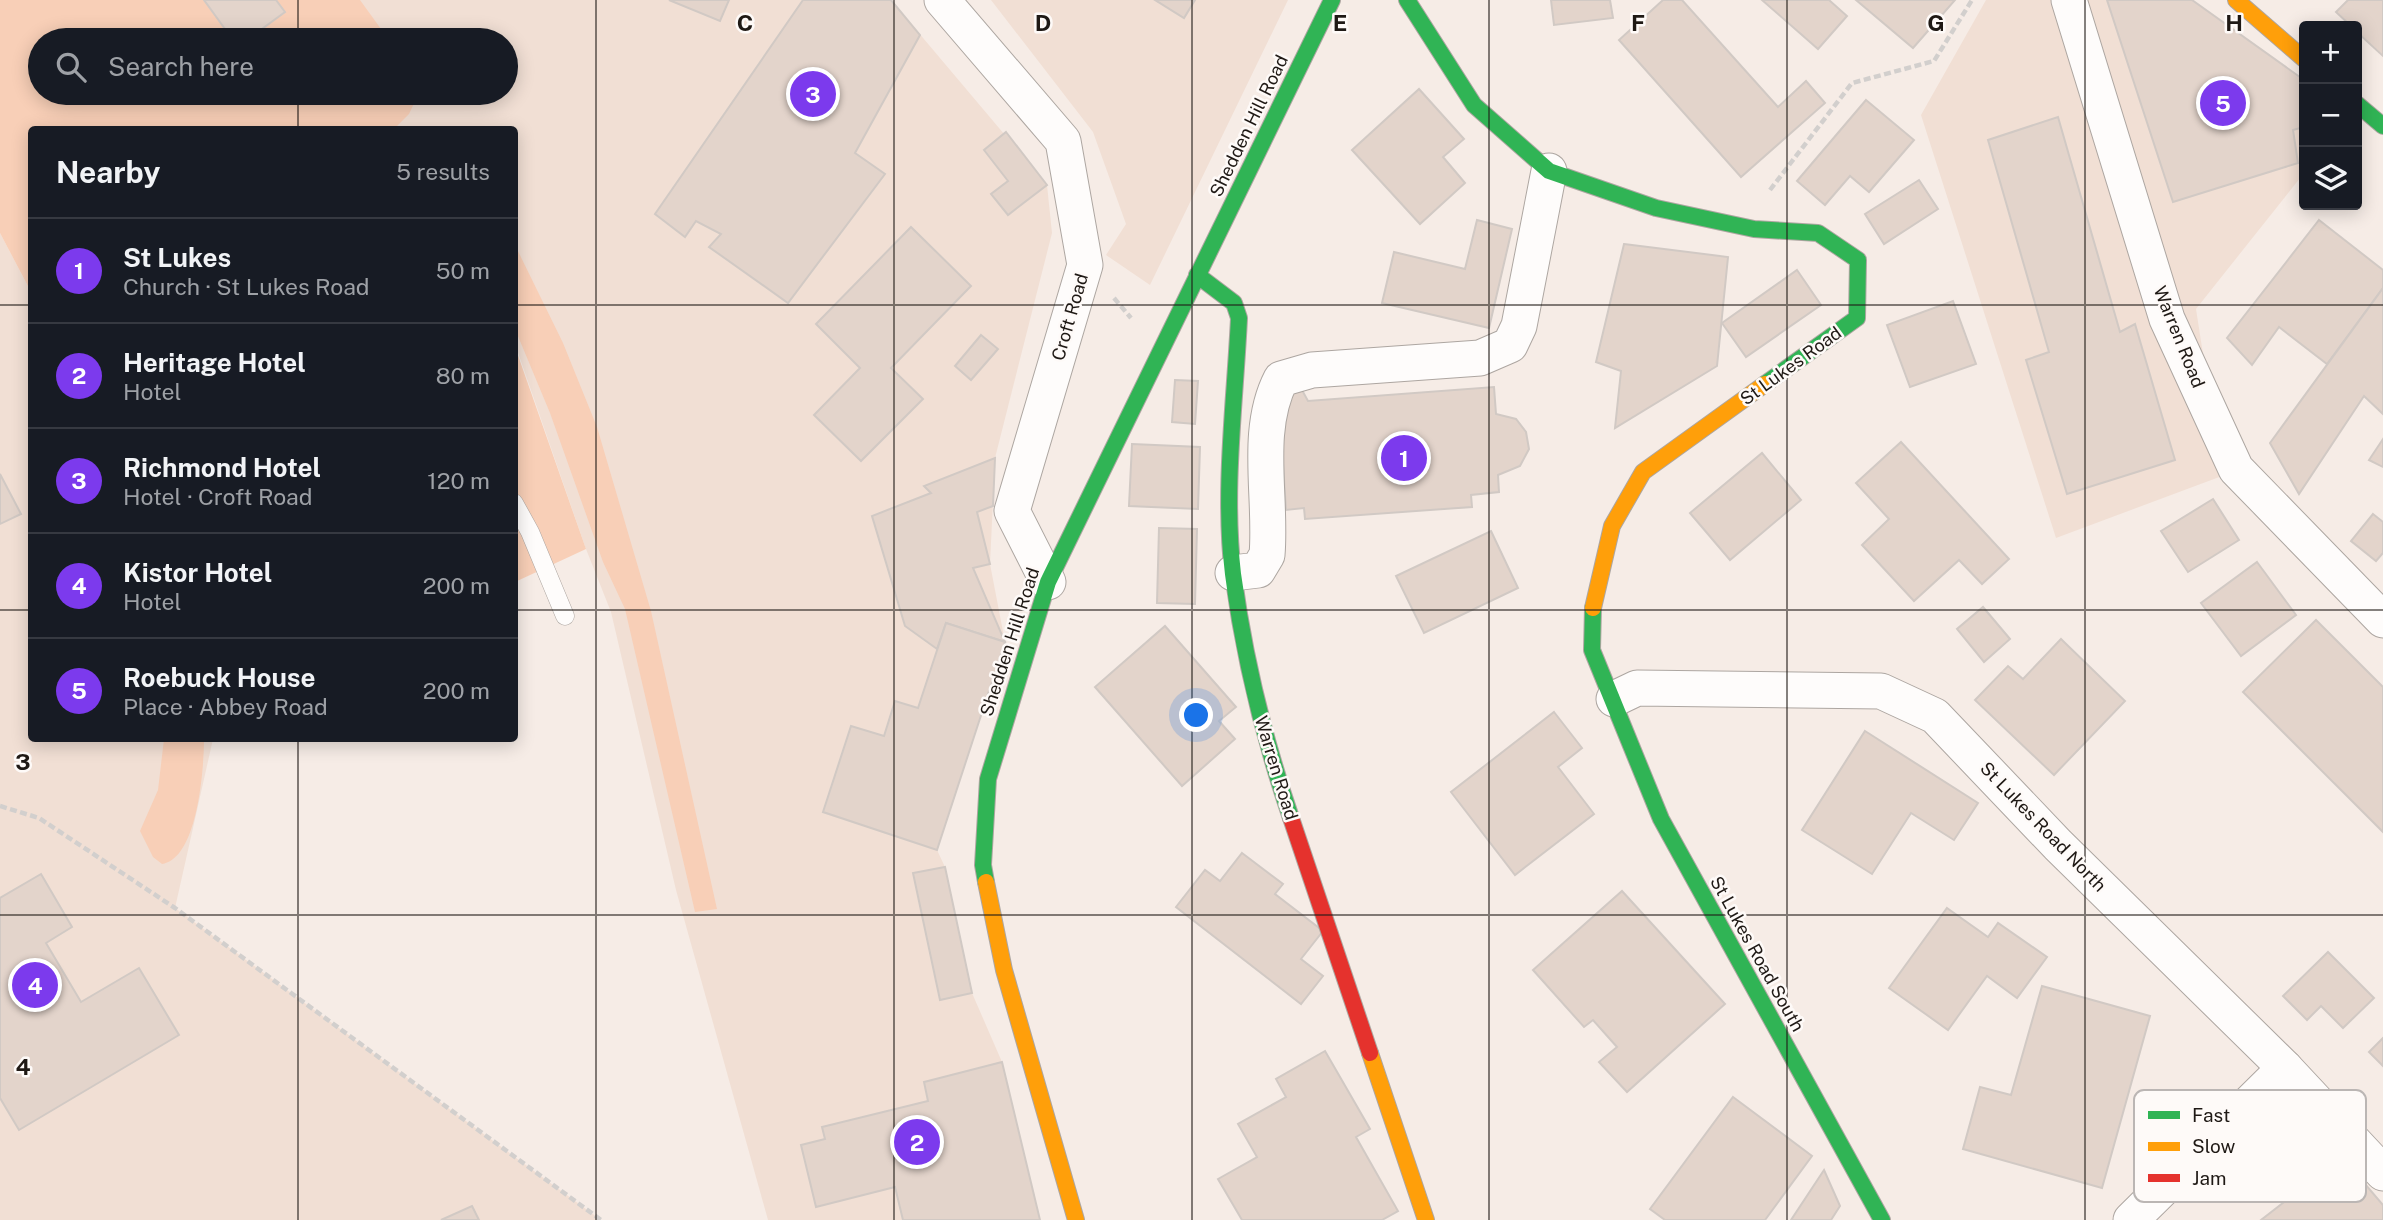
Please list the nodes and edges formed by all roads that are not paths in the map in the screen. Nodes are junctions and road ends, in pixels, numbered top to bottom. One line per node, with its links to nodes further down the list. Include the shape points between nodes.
1 (942, 0): 13 (street, Croft Road, via 1063,141 1085,265 1012,511)
2 (1332, 0): 10 (street, Shedden Hill Road)
3 (1406, 0): 9 (street, St Lukes Road, via 1474,105)
4 (2069, 0): 15 (street, Warren Road, via 2167,319 2236,469)
5 (2236, 0): 6 (street)
6 (2299, 55)
7 (2362, 108): 8 (street)
8 (2383, 126)
9 (1549, 171): 12 (street, via 1520,326 1510,345 1480,358 1312,370 1281,379 1270,401 1267,555 1258,570); 16 (street, St Lukes Road, via 1656,208 1754,229 1818,233 1858,260 1857,318 1643,472 1612,526 1593,599 1592,650)
10 (1197, 275): 12 (street, Warren Road, via 1234,303 1239,318 1230,500); 13 (street, Shedden Hill Road)
11 (518, 510): 14 (lane)
12 (1233, 573): 24 (street, Warren Road, via 1264,738)
13 (1048, 582): 23 (street, Shedden Hill Road, via 988,779 983,865 1004,971)
14 (565, 616)
15 (2383, 620)
16 (1614, 699): 17 (street, St Lukes Road North, via 1637,688 1881,691 1935,716 2058,845); 25 (street, St Lukes Road South, via 1661,820)
17 (2286, 1068): 18 (street); 19 (street, St Lukes Road North)
18 (2264, 1090)
19 (2307, 1090)
20 (2366, 1154): 21 (street, St Lukes Road North)
21 (2383, 1172)
22 (2149, 1202): 26 (street)
23 (1076, 1220)
24 (1426, 1220)
25 (1882, 1220)
26 (2131, 1220)

